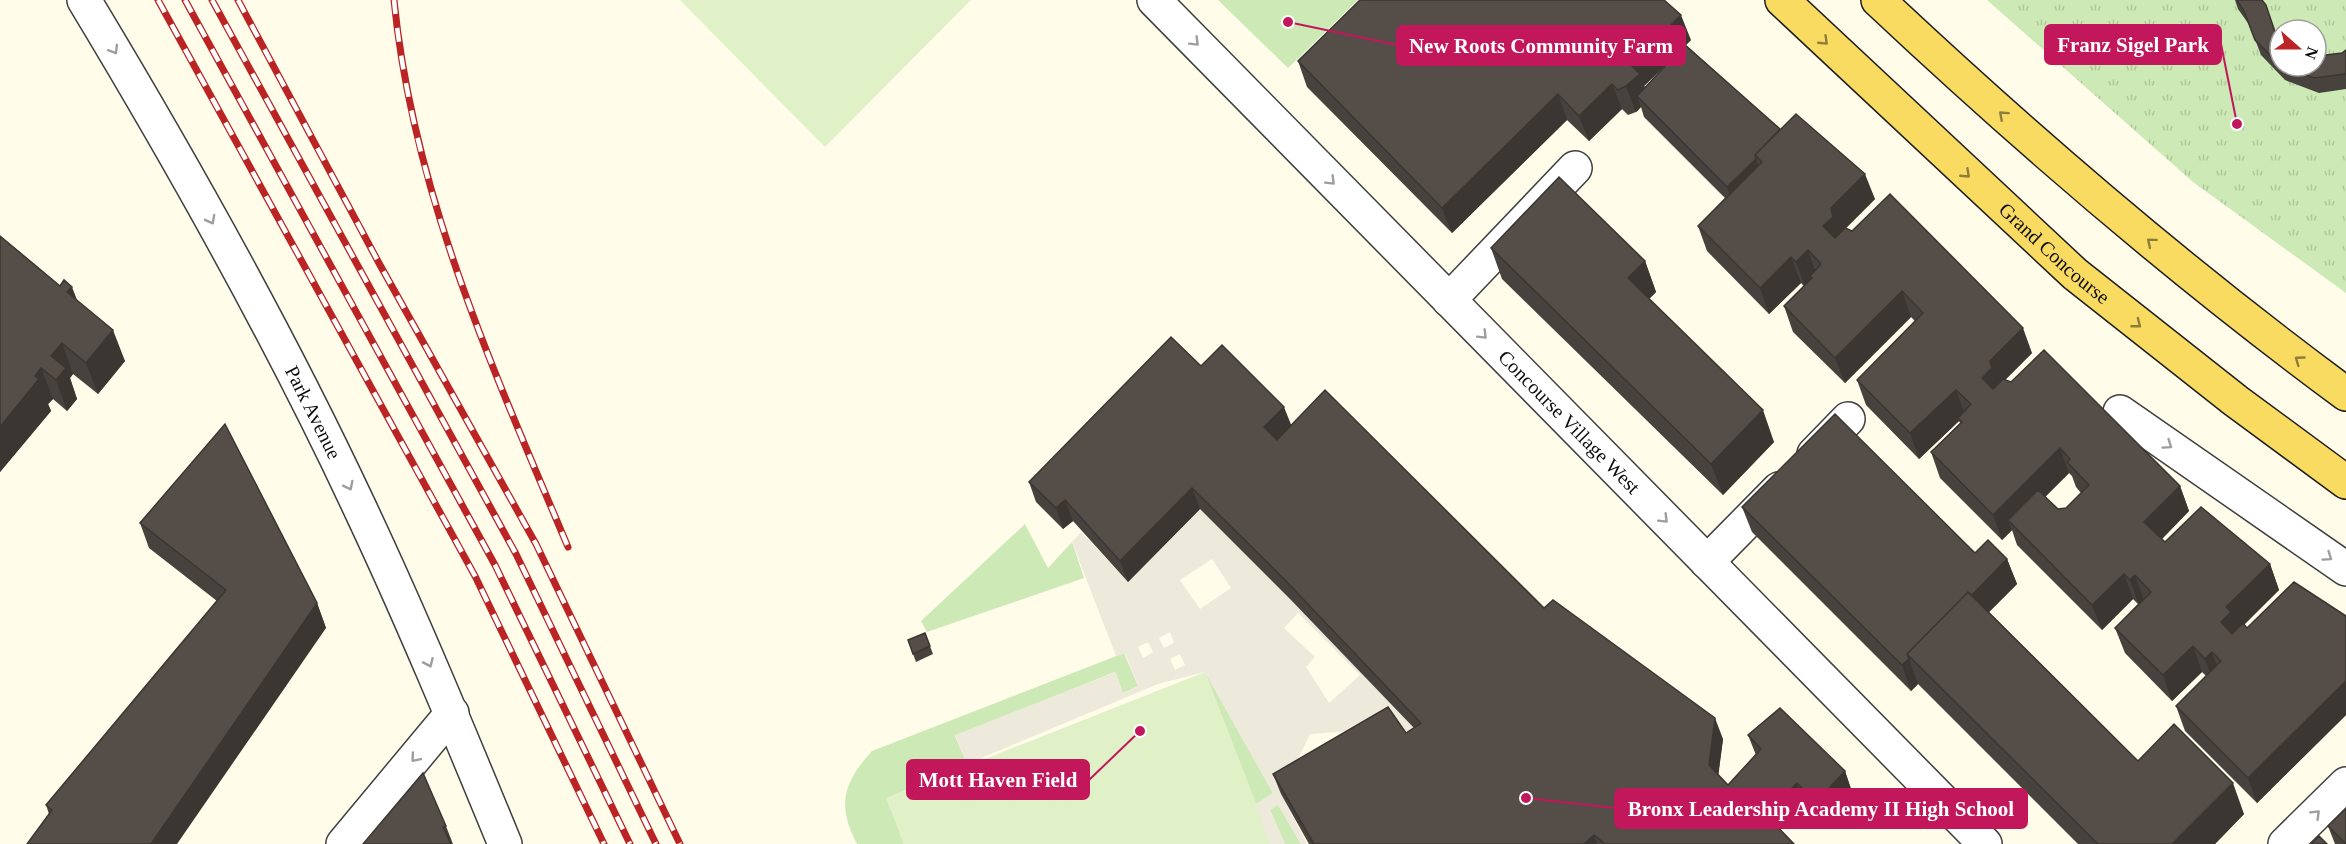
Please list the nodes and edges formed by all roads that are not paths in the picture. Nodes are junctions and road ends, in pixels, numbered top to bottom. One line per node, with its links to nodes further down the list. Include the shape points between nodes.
1 (84, 0): 13 (street, Park Avenue, one-way to 13, via 188,177 273,334 358,503)
2 (1154, 0): 6 (street, Concourse Village West, one-way to 6)
3 (1782, 0): 10 (main road, Grand Concourse, one-way to 10, via 2074,274)
4 (1878, 0): 7 (main road, one-way to 4, via 2195,280 2035,144)
5 (1575, 168): 6 (street)
6 (1449, 300): 11 (street, Concourse Village West, one-way to 11)
7 (2346, 394)
8 (2120, 412): 12 (street, one-way to 12)
9 (1848, 419): 11 (street)
10 (2346, 482)
11 (1707, 562): 17 (street, Concourse Village West)
12 (2346, 569)
13 (452, 713): 15 (street, one-way to 15); 16 (street, Park Avenue)
14 (2346, 784): 18 (street, one-way to 14)
15 (343, 844)
16 (505, 844)
17 (1985, 844)
18 (2285, 844)

